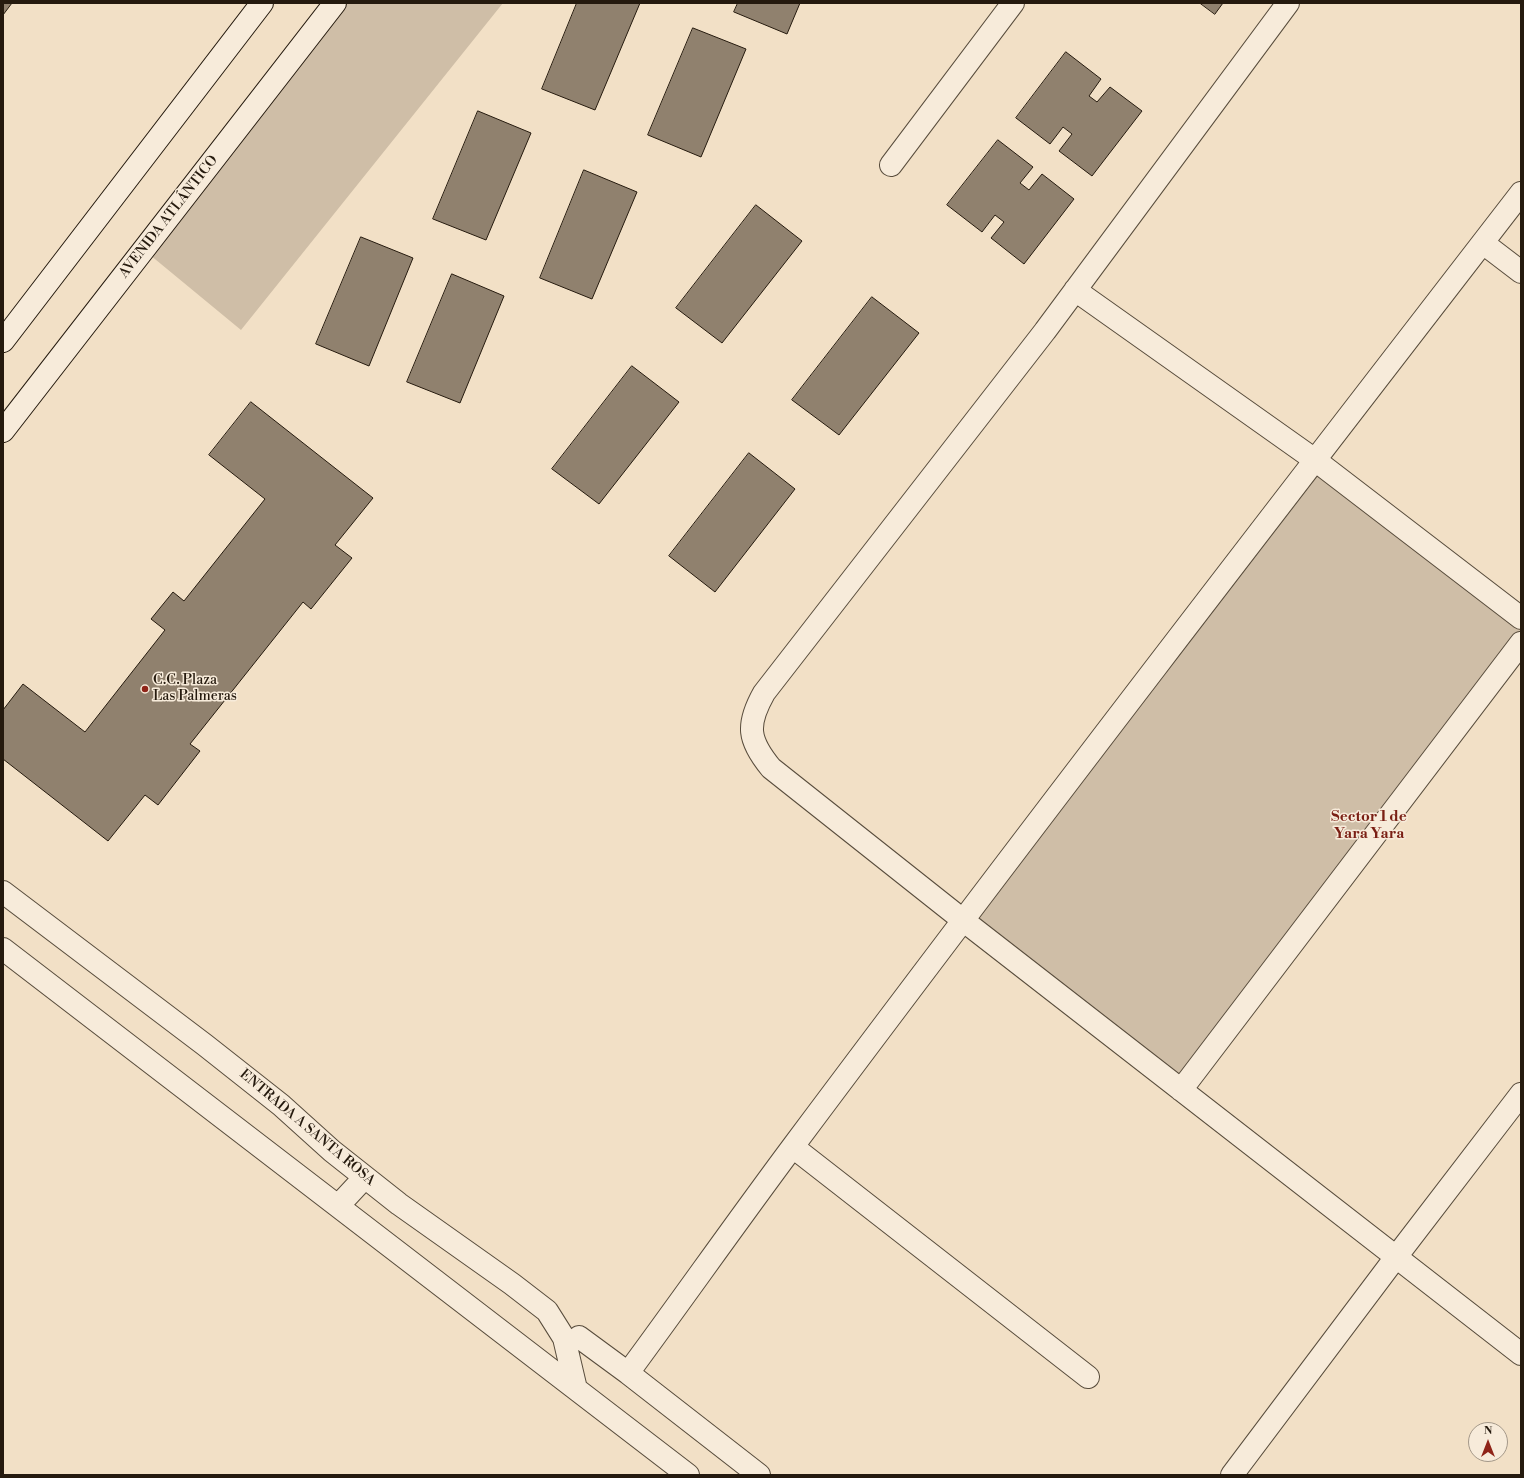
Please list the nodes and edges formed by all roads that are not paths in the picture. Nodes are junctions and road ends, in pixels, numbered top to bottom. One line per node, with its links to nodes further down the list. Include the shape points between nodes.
1 (262, 3): 10 (street)
2 (335, 3): 11 (street, AVENIDA ATLÁNTICO)
3 (1013, 3): 5 (street)
4 (1288, 3): 9 (street)
5 (891, 165)
6 (1521, 193): 7 (street)
7 (1483, 243): 8 (street); 12 (street)
8 (1521, 272)
9 (1075, 290): 12 (street); 16 (street, via 768,687 751,723 752,739 759,754 771,768)
10 (3, 341)
11 (3, 431)
12 (1316, 460): 13 (street); 16 (street)
13 (1521, 618)
14 (1521, 643): 18 (street)
15 (3, 892): 21 (street, ENTRADA A SANTA ROSA, via 217,1054)
16 (964, 921): 18 (street); 20 (street)
17 (3, 949): 22 (street)
18 (1181, 1090): 23 (street)
19 (1521, 1094): 23 (street)
20 (793, 1147): 26 (street); 27 (street)
21 (365, 1177): 22 (street); 28 (street, ENTRADA A SANTA ROSA, via 547,1311 564,1338)
22 (338, 1206): 28 (street)
23 (1396, 1256): 25 (street); 31 (street)
24 (579, 1337): 26 (street)
25 (1521, 1354)
26 (628, 1373): 30 (street)
27 (1088, 1378)
28 (576, 1389): 29 (street)
29 (688, 1475)
30 (759, 1475)
31 (1232, 1475)

